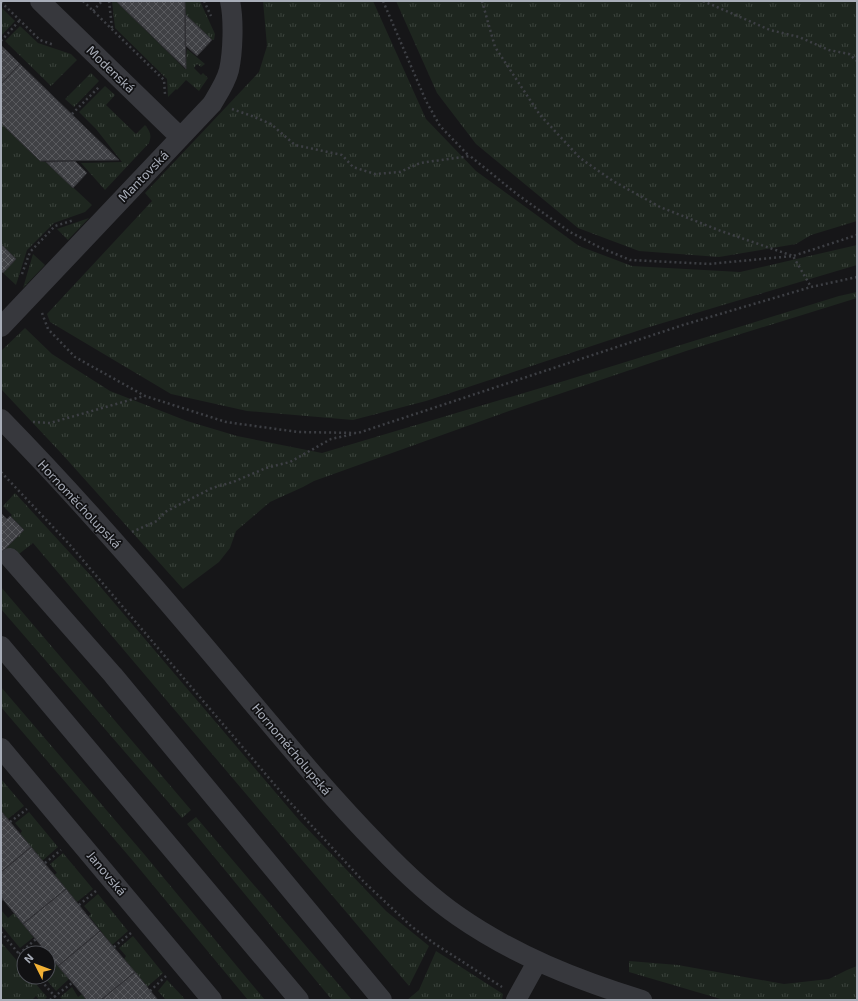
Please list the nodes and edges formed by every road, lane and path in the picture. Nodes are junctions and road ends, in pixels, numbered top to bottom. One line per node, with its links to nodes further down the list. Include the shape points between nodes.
1 (40, 1): 21 (street, Modenská)
2 (83, 1): 11 (path)
3 (102, 1): 11 (path)
4 (109, 1): 14 (path)
5 (204, 1): 13 (path)
6 (230, 1): 19 (street, Mantovská, via 232,50 229,71)
7 (383, 1): 23 (path, via 426,101 440,126)
8 (482, 1): 26 (path, via 496,47 540,115 580,158 613,181 660,207)
9 (703, 1): 17 (path, via 770,30 799,37 829,50 850,54)
10 (1, 2): 12 (path)
11 (93, 11): 14 (path)
12 (20, 20): 15 (path); 16 (path, via 40,40)
13 (212, 20)
14 (112, 29): 21 (path, via 164,80 165,102 171,108)
15 (1, 40)
16 (60, 46)
17 (857, 61)
18 (104, 81): 20 (path)
19 (212, 104): 22 (street, Mantovská); 23 (path, via 271,124 295,145 342,155 353,167 375,174 400,172 420,163)
20 (72, 114)
21 (161, 118): 22 (street, Modenská)
22 (180, 137): 30 (street, Mantovská)
23 (470, 156): 26 (path, via 518,195 570,232 630,260 709,264)
24 (80, 218): 28 (path, via 55,226 30,252)
25 (857, 235): 26 (path)
26 (794, 256): 29 (path)
27 (857, 277): 29 (path)
28 (20, 280)
29 (811, 287): 34 (path, via 683,325)
30 (1, 326)
31 (48, 329): 32 (path, via 76,357)
32 (145, 396): 33 (path, via 50,423); 34 (path, via 226,422 298,432)
33 (2, 420): 36 (street, Hornoměcholupská)
34 (358, 433): 36 (path, via 331,439 290,462 212,488 165,512 157,521)
35 (1, 472): 58 (path, via 70,545 286,798 364,882 435,944)
36 (114, 540): 52 (street, Hornoměcholupská, via 328,792 392,859 458,916)
37 (10, 558): 63 (street, via 114,676)
38 (1, 646): 62 (street)
39 (1, 748): 61 (street, Janovská)
40 (30, 807): 41 (path)
41 (10, 822)
42 (64, 847): 43 (path)
43 (44, 863)
44 (99, 889): 45 (path)
45 (79, 905)
46 (134, 931): 50 (path)
47 (1, 932): 51 (path)
48 (36, 939): 49 (path)
49 (29, 945)
50 (114, 947)
51 (16, 950)
52 (537, 962): 58 (street); 64 (street, Hornoměcholupská)
53 (169, 973): 56 (path)
54 (72, 983): 57 (path)
55 (45, 985): 57 (path)
56 (150, 990)
57 (55, 996): 59 (path); 60 (path)
58 (517, 998)
59 (50, 1000)
60 (58, 1000)
61 (212, 1000)
62 (299, 1000)
63 (382, 1000)
64 (642, 1000)

